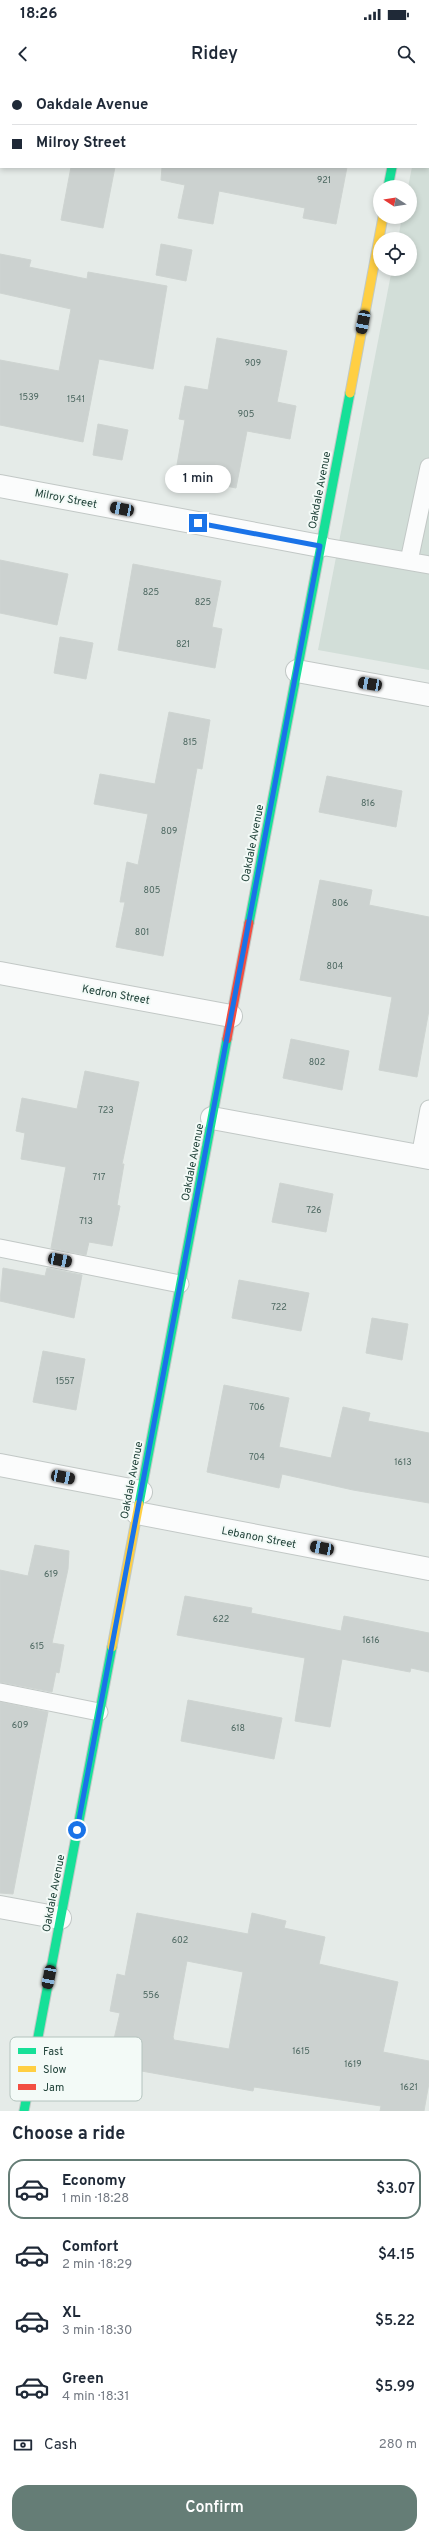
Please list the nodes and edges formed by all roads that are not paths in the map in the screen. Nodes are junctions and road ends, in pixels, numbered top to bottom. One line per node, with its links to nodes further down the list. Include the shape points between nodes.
1 (392, 168): 2 (street)
2 (389, 180)
3 (381, 224): 6 (street, Oakdale Avenue)
4 (429, 467): 7 (lane)
5 (0, 486): 6 (street, Milroy Street)
6 (320, 546): 7 (lane); 9 (street, Oakdale Avenue)
7 (409, 561): 8 (lane)
8 (429, 565)
9 (296, 671): 10 (street); 12 (street, Oakdale Avenue)
10 (429, 695)
11 (0, 973): 12 (street, Kedron Street)
12 (231, 1016): 14 (street, Oakdale Avenue)
13 (429, 1109): 15 (lane)
14 (212, 1118): 15 (street); 17 (street, Oakdale Avenue)
15 (424, 1157)
16 (0, 1248): 17 (lane)
17 (180, 1284): 19 (street, Oakdale Avenue)
18 (0, 1465): 19 (street)
19 (141, 1492): 20 (street, Oakdale Avenue)
20 (137, 1514): 21 (street, Lebanon Street); 23 (street, Oakdale Avenue)
21 (429, 1568)
22 (0, 1692): 23 (lane)
23 (100, 1712): 25 (street, Oakdale Avenue)
24 (0, 1907): 25 (street)
25 (60, 1918): 26 (street, Oakdale Avenue)
26 (38, 2037)
27 (27, 2101): 28 (street, Oakdale Avenue)
28 (25, 2111)

